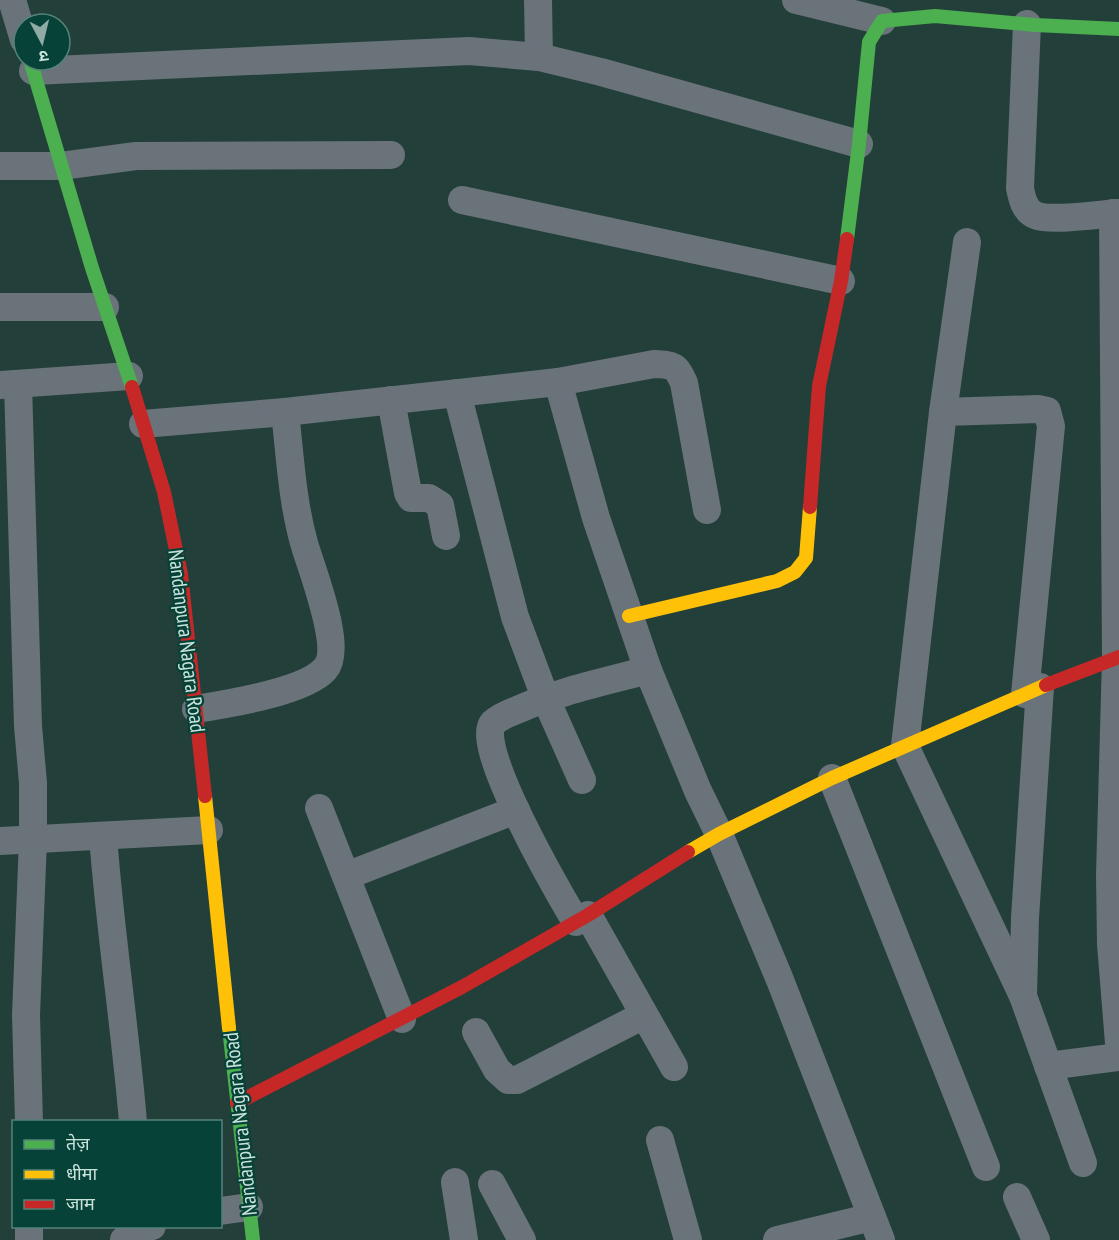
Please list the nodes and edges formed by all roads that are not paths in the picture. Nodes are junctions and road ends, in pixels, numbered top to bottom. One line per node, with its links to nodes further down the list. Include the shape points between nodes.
1 (538, 0): 7 (street)
2 (796, 0): 4 (street)
3 (937, 8): 4 (street); 5 (street)
4 (882, 21): 10 (street, via 869,42)
5 (1027, 24): 6 (street); 15 (street, via 1020,188 1024,206 1035,216 1052,218)
6 (1119, 29)
7 (539, 57): 8 (street, via 469,51); 10 (street)
8 (72, 64)
9 (34, 72): 13 (street, Nandanpura Nagara Road)
10 (859, 144): 17 (street)
11 (391, 156): 13 (street, via 136,156)
12 (0, 166): 13 (street)
13 (61, 166): 19 (street, Nandanpura Nagara Road)
14 (462, 200): 17 (street)
15 (1116, 213): 31 (street)
16 (967, 242): 26 (street)
17 (841, 282): 30 (street, via 819,386 806,558 795,572 777,581)
18 (0, 307): 19 (street)
19 (105, 307): 20 (street, Nandanpura Nagara Road)
20 (129, 376): 22 (street); 27 (street, Nandanpura Nagara Road)
21 (558, 382): 23 (street); 28 (street, via 654,364 671,365 678,370 684,383); 30 (street, via 596,518)
22 (9, 384): 44 (street)
23 (457, 393): 24 (street); 34 (street, via 515,617)
24 (391, 400): 25 (street); 29 (street, via 408,493 411,498 429,498 440,505)
25 (285, 412): 27 (street); 35 (street, via 296,506 329,625 332,651 327,668 315,678 281,691)
26 (943, 412): 33 (street, via 1038,409 1047,411 1050,418); 36 (street)
27 (143, 424): 35 (street, Nandanpura Nagara Road, via 164,492 181,574)
28 (707, 510)
29 (447, 536)
30 (629, 616): 32 (street)
31 (1117, 657): 33 (street); 52 (street, via 1110,898)
32 (648, 670): 34 (street); 42 (street)
33 (1032, 690): 36 (street); 48 (street)
34 (545, 697): 38 (street); 40 (street, via 502,716 492,724 489,734)
35 (196, 708): 41 (street, Nandanpura Nagara Road)
36 (905, 746): 37 (street); 48 (street)
37 (832, 778): 42 (street); 61 (street)
38 (582, 780)
39 (320, 808): 46 (street)
40 (516, 810): 46 (street); 47 (street, via 537,855)
41 (209, 830): 43 (street); 56 (street, Nandanpura Nagara Road)
42 (719, 834): 47 (street); 67 (street)
43 (103, 836): 44 (street); 58 (street)
44 (33, 840): 45 (street); 57 (street, via 26,1015)
45 (0, 841)
46 (346, 876): 50 (street)
47 (582, 919): 49 (street); 50 (street)
48 (1023, 996): 54 (street)
49 (644, 1015): 51 (street, via 517,1080 508,1080 497,1070); 55 (street)
50 (402, 1019): 56 (street)
51 (476, 1032)
52 (1119, 1043)
53 (1119, 1057): 54 (street)
54 (1048, 1066): 60 (street)
55 (674, 1067)
56 (237, 1103): 65 (street, Nandanpura Nagara Road)
57 (29, 1120)
58 (133, 1120)
59 (660, 1140): 71 (street)
60 (1083, 1163)
61 (986, 1167)
62 (455, 1182): 69 (street)
63 (492, 1184): 70 (street)
64 (1017, 1197): 73 (street)
65 (249, 1207): 66 (street); 68 (street, Nandanpura Nagara Road)
66 (222, 1211)
67 (876, 1228): 72 (street)
68 (253, 1240)
69 (464, 1240)
70 (522, 1240)
71 (688, 1240)
72 (777, 1240)
73 (1036, 1240)

